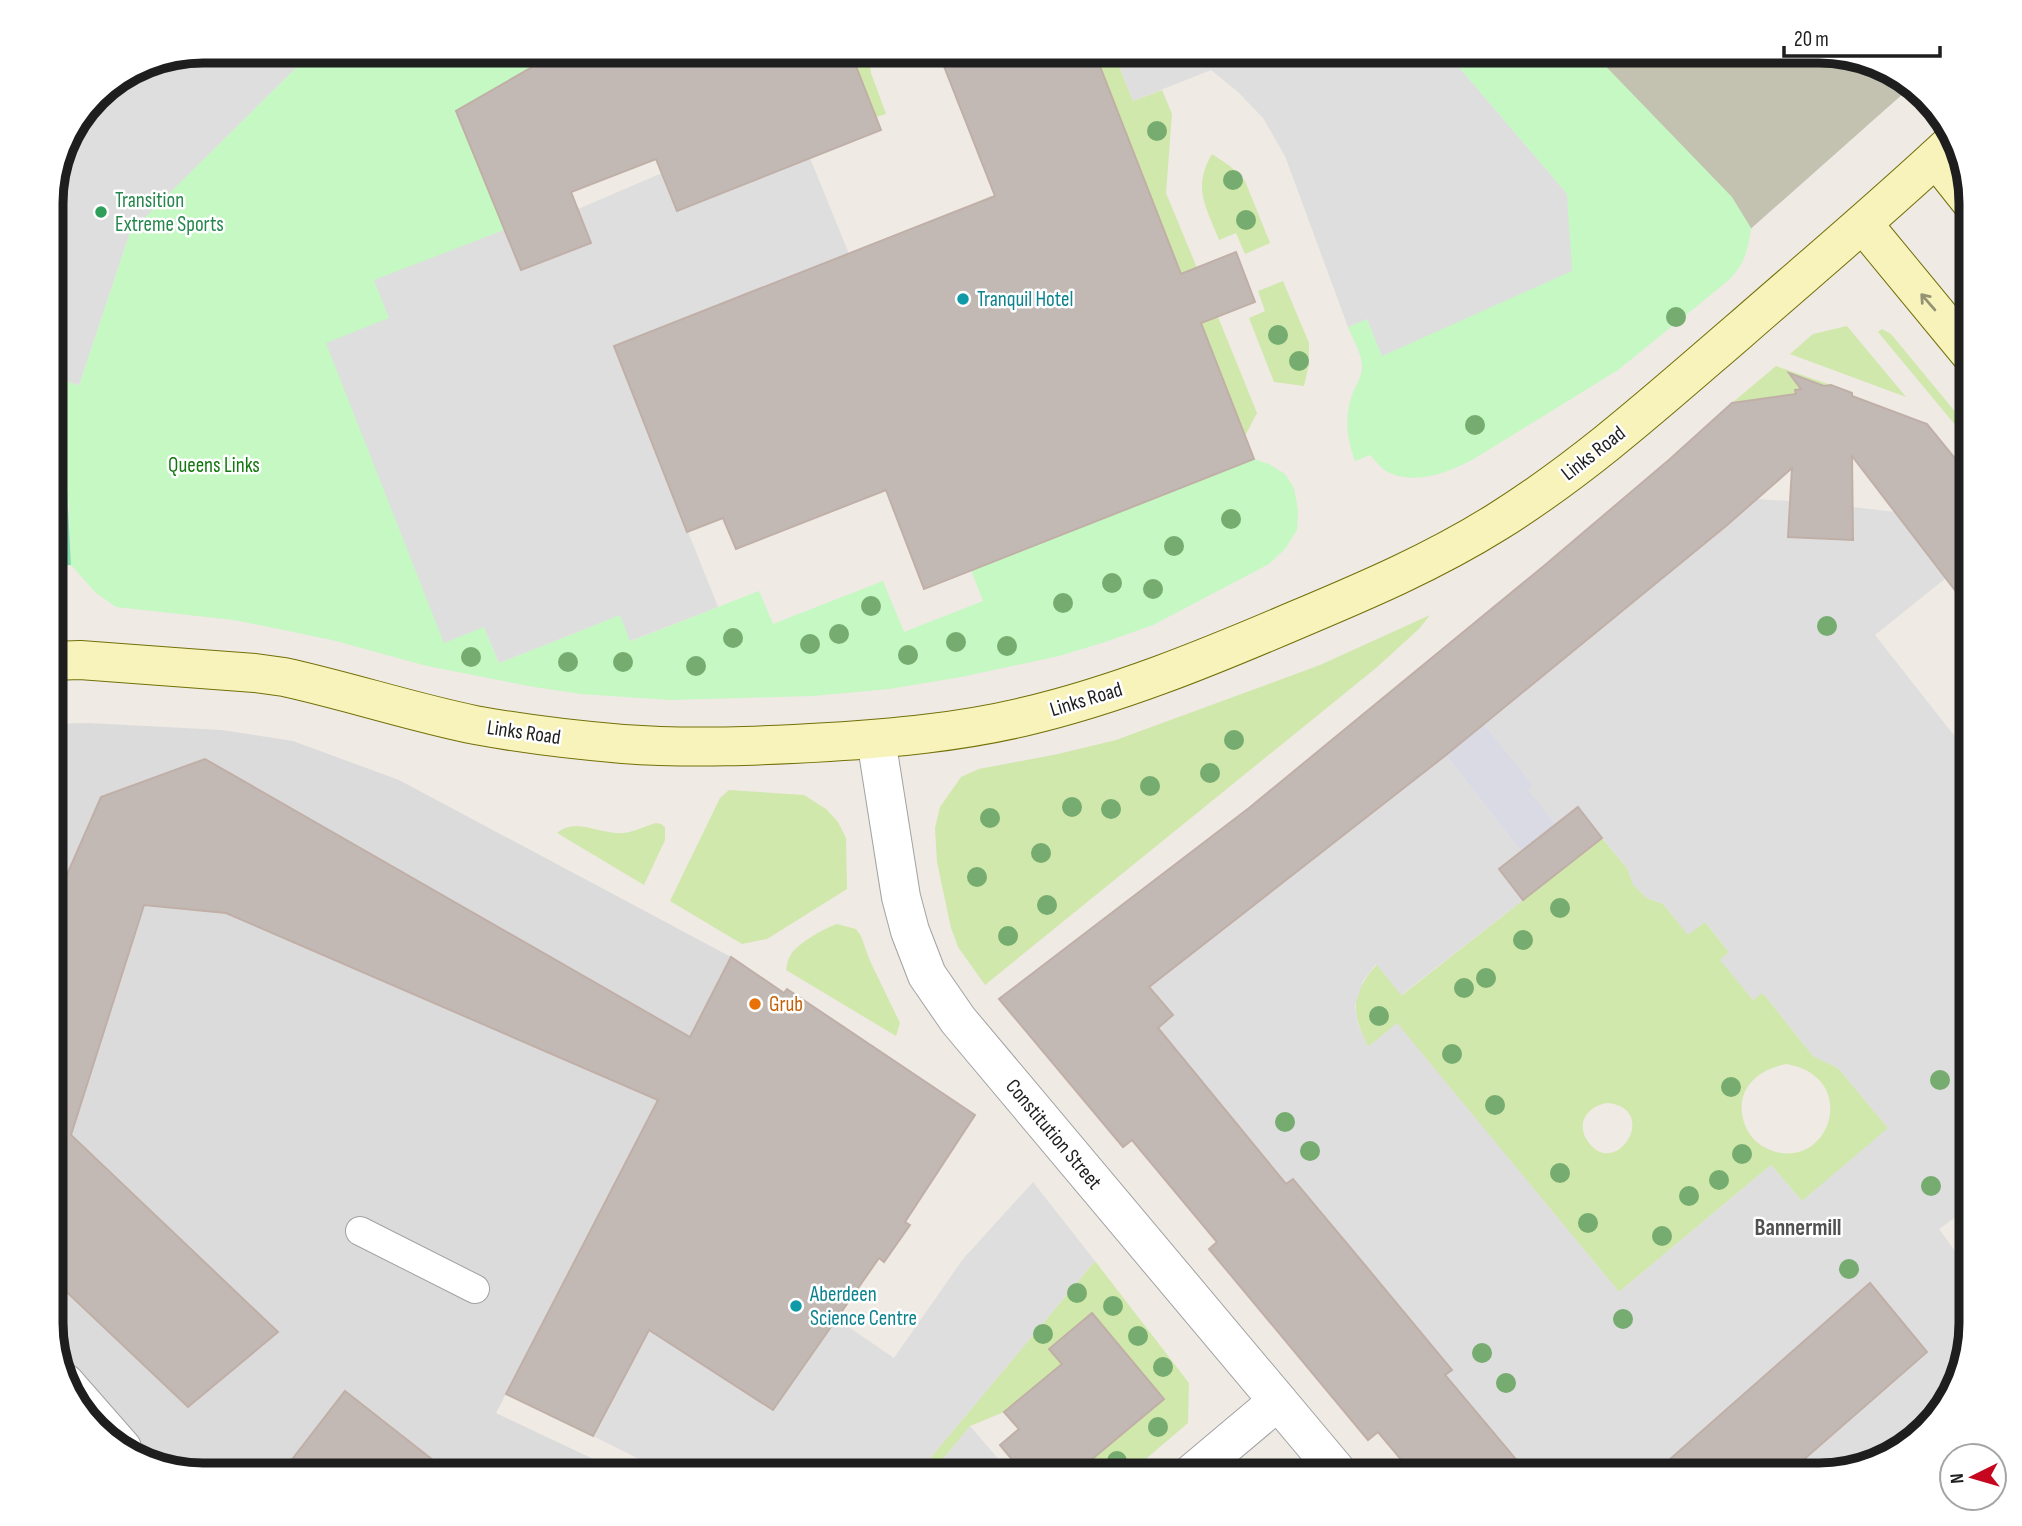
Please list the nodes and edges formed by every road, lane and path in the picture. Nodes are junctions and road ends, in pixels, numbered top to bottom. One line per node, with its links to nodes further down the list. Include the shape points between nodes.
1 (1946, 148): 2 (street, Links Road)
2 (1863, 224): 3 (street, one-way to 2); 5 (street, Links Road, via 1603,447 1450,550 1267,633 1112,693 1023,718)
3 (1959, 340)
4 (63, 661): 5 (street, Links Road, via 284,677 474,725 611,743 783,745)
5 (876, 739): 8 (street, Constitution Street, via 903,906 927,975 958,1020)
6 (360, 1231): 7 (lane)
7 (475, 1289)
8 (1278, 1401): 9 (street); 10 (street, Constitution Street)
9 (1204, 1463)
10 (1330, 1463)

